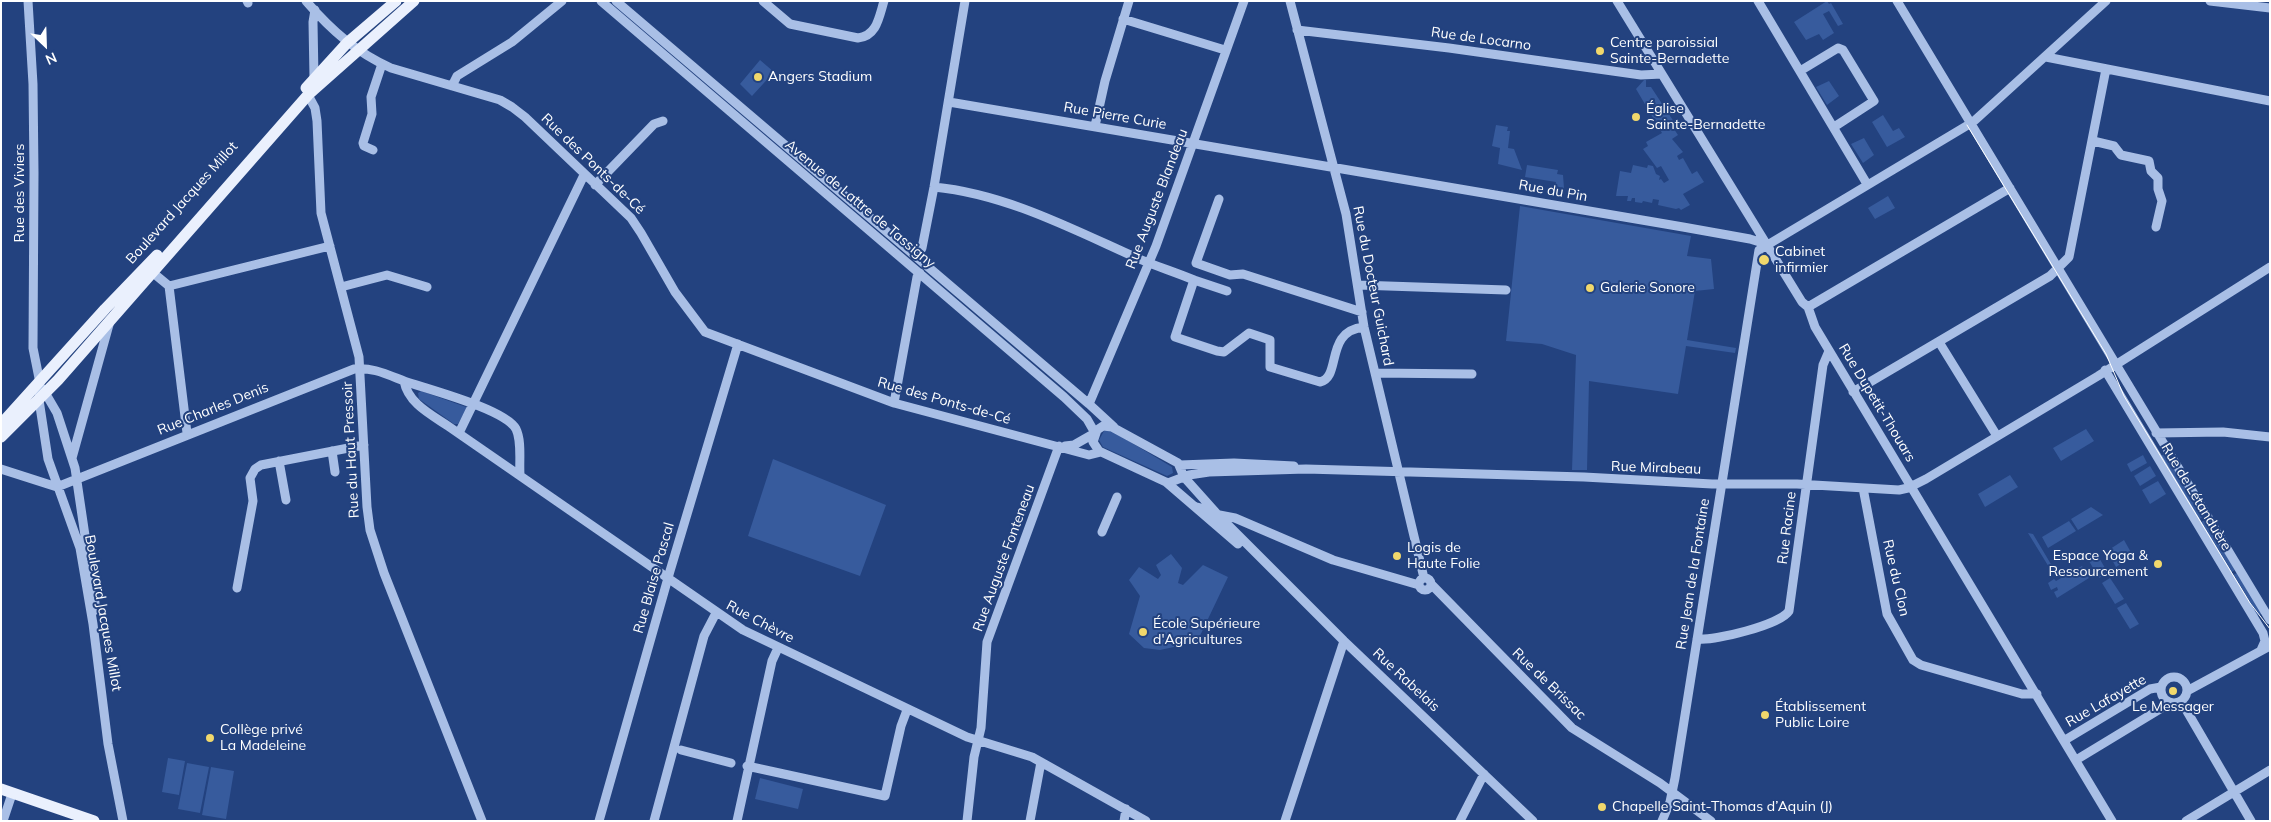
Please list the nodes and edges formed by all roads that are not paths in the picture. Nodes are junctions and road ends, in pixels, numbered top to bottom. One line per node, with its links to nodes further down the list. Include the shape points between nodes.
1 (28, 1): 79 (street, Rue des Viviers, via 34,153 33,348)
2 (306, 1): 21 (street, Rue des Ponts-de-Cé)
3 (396, 1): 24 (main road)
4 (414, 1): 24 (main road)
5 (562, 1): 32 (street, via 512,42 457,76)
6 (601, 1): 58 (street, Avenue de Lattre de Tassigny)
7 (616, 1): 53 (street, Avenue de Lattre de Tassigny)
8 (763, 1): 9 (street, via 790,24 858,38 874,31)
9 (884, 1)
10 (965, 1): 35 (street)
11 (1129, 1): 22 (street)
12 (1244, 1): 25 (street, Rue Auguste Blandeau)
13 (1290, 1): 23 (street, Rue du Docteur Guichard)
14 (1617, 1): 30 (street, Rue Dupetit-Thouars)
15 (1758, 1): 29 (street)
16 (1892, 1): 37 (street)
17 (1897, 1): 37 (street)
18 (2106, 1): 26 (street)
19 (2210, 1): 20 (street)
20 (2270, 8)
21 (315, 10): 24 (street, Rue des Ponts-de-Cé); 31 (street)
22 (1124, 20): 25 (street); 38 (street)
23 (1297, 30): 30 (street, Rue de Locarno, via 1641,75); 43 (street, Rue du Docteur Guichard)
24 (352, 47): 27 (street, Rue des Ponts-de-Cé); 31 (main road, Boulevard Jacques Millot); 33 (main road, Boulevard Jacques Millot)
25 (1225, 50): 41 (street, Rue Auguste Blandeau)
26 (2046, 57): 28 (street); 37 (street)
27 (382, 64): 32 (street, Rue des Ponts-de-Cé); 42 (street, via 363,143)
28 (2106, 69): 34 (street); 40 (street)
29 (1800, 71): 39 (street); 39 (street, via 1840,48 1853,67 1874,103)
30 (1662, 74): 51 (street, Rue Dupetit-Thouars)
31 (314, 78): 79 (main road, Boulevard Jacques Millot, via 160,252 105,309)
32 (452, 86): 44 (street, Rue des Ponts-de-Cé, via 500,100 512,107)
33 (308, 95): 52 (street, Rue du Haut Pressoir, via 317,121 320,213); 57 (main road, Boulevard Jacques Millot)
34 (2270, 101)
35 (949, 102): 38 (street, Rue Pierre Curie); 47 (street)
36 (663, 121): 46 (street, via 654,124)
37 (1969, 124): 45 (street); 48 (street)
38 (1095, 126): 41 (street, Rue Pierre Curie)
39 (1834, 126): 45 (street)
40 (2093, 141): 50 (street, via 2114,146 2121,156 2149,161 2151,171 2158,178 2162,201); 56 (street, via 2068,257)
41 (1191, 143): 43 (street, Rue Pierre Curie); 54 (street, Rue Auguste Blandeau)
42 (373, 150)
43 (1334, 168): 51 (street, Rue du Pin); 60 (street, Rue du Docteur Guichard)
44 (584, 175): 46 (street, Rue des Ponts-de-Cé); 82 (street)
45 (1868, 184): 51 (street)
46 (595, 186): 71 (street, Rue des Ponts-de-Cé, via 637,226 675,292 701,328)
47 (934, 187): 53 (street, via 922,248); 54 (street, via 1002,200)
48 (2010, 188): 56 (street); 66 (street)
49 (1219, 199): 67 (street, via 1196,263 1230,275 1243,274)
50 (2156, 227)
51 (1766, 244): 66 (street, Rue Dupetit-Thouars); 108 (street, Rue Jean de la Fontaine, via 1758,252)
52 (330, 246): 61 (street); 62 (street, Rue du Haut Pressoir)
53 (917, 257): 83 (street, Avenue de Lattre de Tassigny)
54 (1148, 262): 59 (street); 83 (street, Rue Auguste Blandeau)
55 (2270, 267): 73 (street)
56 (2058, 268): 70 (street, via 2050,276); 73 (street)
57 (152, 272): 61 (street); 68 (main road, Boulevard Jacques Millot)
58 (920, 273): 81 (street); 88 (street, Avenue de Lattre de Tassigny, via 1064,397 1087,419)
59 (1194, 280): 65 (street); 69 (street, via 1175,337 1224,352 1249,333 1270,340 1270,367 1318,382 1328,377 1345,333)
60 (1358, 285): 64 (street); 67 (street, Rue du Docteur Guichard)
61 (169, 286): 86 (street)
62 (341, 287): 63 (street, via 387,275); 74 (street, Rue du Haut Pressoir)
63 (427, 287)
64 (1506, 290)
65 (1227, 291)
66 (1808, 307): 72 (street, Rue Dupetit-Thouars)
67 (1362, 312): 69 (street, Rue du Docteur Guichard)
68 (110, 321): 79 (main road, Boulevard Jacques Millot); 97 (street, Boulevard Jacques Millot)
69 (1364, 327): 76 (street, Rue du Docteur Guichard)
70 (1939, 342): 80 (street); 90 (street)
71 (738, 344): 81 (street, Rue des Ponts-de-Cé); 121 (street, Rue Blaise Pascal)
72 (1829, 351): 80 (street, Rue Dupetit-Thouars); 109 (street, Rue Racine, via 1823,361)
73 (2115, 364): 75 (street); 89 (street)
74 (361, 368): 78 (street); 86 (street, Rue Charles Denis); 93 (street, Rue du Haut Pressoir)
75 (2105, 370): 90 (street); 130 (street, Rue de Létanduère, via 2265,637)
76 (1375, 373): 77 (street); 103 (street, Rue du Docteur Guichard)
77 (1472, 374)
78 (404, 381): 82 (street); 87 (street, Rue Chèvre, via 411,399)
79 (41, 392): 84 (main road); 91 (main road); 97 (street, Boulevard Jacques Millot, via 57,413); 110 (street, Boulevard Jacques Millot, via 48,459)
80 (1853, 392): 111 (street, Rue Dupetit-Thouars)
81 (894, 403): 94 (street, Rue des Ponts-de-Cé)
82 (472, 404): 87 (street); 104 (street, via 502,416 516,430)
83 (1089, 404): 85 (street, Avenue de Lattre de Tassigny)
84 (1, 424)
85 (1114, 428): 88 (street, via 1103,426); 99 (street, Avenue de Lattre de Tassigny)
86 (188, 433): 106 (street, Rue Charles Denis)
87 (459, 433): 104 (street, Rue Chèvre)
88 (1095, 433): 94 (street, via 1074,445); 96 (street, Avenue de Lattre de Tassigny, via 1094,444)
89 (2156, 433): 92 (street, via 2222,432); 125 (street)
90 (1996, 436): 111 (street)
91 (1, 437)
92 (2270, 438)
93 (364, 445): 95 (street); 153 (street, Rue du Haut Pressoir, via 367,507 373,540)
94 (1060, 447): 96 (street, Rue des Ponts-de-Cé, via 1089,455); 138 (street, Rue Auguste Fonteneau, via 987,642)
95 (332, 451): 98 (street); 102 (street)
96 (1101, 452): 107 (street, Rue Rabelais)
97 (72, 458): 106 (street, Boulevard Jacques Millot)
98 (279, 462): 114 (street); 123 (street, via 258,466 251,475 249,482 253,501)
99 (1180, 465): 101 (street, via 1250,463); 105 (street)
100 (1, 469): 110 (street)
101 (1306, 469): 103 (street, Rue Mirabeau); 105 (street, via 1209,472)
102 (335, 472)
103 (1399, 472): 108 (street, Rue Mirabeau); 122 (street, Rue du Docteur Guichard)
104 (520, 475): 121 (street, Rue Chèvre)
105 (1184, 477): 107 (street); 116 (street, Rue Rabelais)
106 (77, 478): 110 (street, Rue Charles Denis); 152 (street, Boulevard Jacques Millot)
107 (1166, 482): 115 (street, Rue Rabelais)
108 (1721, 484): 109 (street, Rue Mirabeau); 126 (street, Rue Jean de la Fontaine)
109 (1806, 484): 112 (street, Rue Mirabeau); 126 (street, Rue Racine, via 1791,606 1787,614 1777,621 1710,640)
110 (57, 487): 152 (street, Boulevard Jacques Millot, via 80,548 108,744)
111 (1912, 487): 112 (street, Rue Mirabeau, via 1899,490); 133 (street, Rue Dupetit-Thouars)
112 (1863, 488): 133 (street, Rue du Clon, via 1888,616 1913,660 2022,694)
113 (1117, 497): 118 (street)
114 (286, 500)
115 (1197, 507): 116 (street, Rue Rabelais); 120 (street, Rue Rabelais, via 1250,555)
116 (1218, 515): 117 (street); 119 (street, Rue Rabelais)
117 (1243, 521): 119 (street, via 1236,522); 122 (street, via 1333,560)
118 (1102, 532)
119 (1234, 532): 120 (street, Rue Rabelais)
120 (1261, 559): 127 (street, Rue Rabelais)
121 (668, 579): 124 (street, Rue Chèvre); 154 (street, Rue Blaise Pascal)
122 (1425, 582): 148 (street, Rue de Brissac, via 1572,728)
123 (237, 588)
124 (716, 613): 129 (street, Rue Chèvre); 155 (street, via 704,636)
125 (2270, 620)
126 (1697, 639): 148 (street, Rue Jean de la Fontaine)
127 (1344, 641): 145 (street, Rue Rabelais); 161 (street)
128 (2270, 646): 130 (street)
129 (778, 648): 136 (street, Rue Chèvre); 143 (street)
130 (2261, 650): 132 (street)
131 (2161, 687): 132 (street, via 2165,680 2175,677 2184,682); 135 (street, via 2163,698); 137 (street, Rue Lafayette, via 2150,689)
132 (2187, 691): 134 (street)
133 (2037, 694): 137 (street, Rue Dupetit-Thouars)
134 (2181, 701): 135 (street); 147 (street)
135 (2170, 703): 140 (street)
136 (907, 710): 138 (street, Rue Chèvre); 143 (street, via 884,796)
137 (2065, 740): 140 (street, Rue Dupetit-Thouars)
138 (978, 741): 142 (street, Rue Chèvre); 157 (street, Rue Auguste Fonteneau)
139 (681, 750): 141 (street)
140 (2076, 760): 166 (street, Rue Dupetit-Thouars)
141 (731, 762)
142 (1041, 762): 149 (street, Rue Chèvre); 158 (street)
143 (747, 766): 156 (street)
144 (2270, 770): 147 (street)
145 (1484, 774): 162 (street); 163 (street, Rue Rabelais)
146 (7, 792): 150 (street); 151 (main road)
147 (2234, 792): 167 (street); 168 (street)
148 (1672, 793): 164 (street, Rue Jean de la Fontaine); 165 (street, Rue de Brissac)
149 (1126, 809): 159 (street); 160 (street, Rue Chèvre)
150 (3, 821)
151 (94, 821)
152 (123, 821)
153 (482, 821)
154 (599, 821)
155 (654, 821)
156 (737, 821)
157 (967, 821)
158 (1030, 821)
159 (1124, 821)
160 (1146, 821)
161 (1285, 821)
162 (1460, 821)
163 (1534, 821)
164 (1662, 821)
165 (1711, 821)
166 (2112, 821)
167 (2186, 821)
168 (2251, 821)

